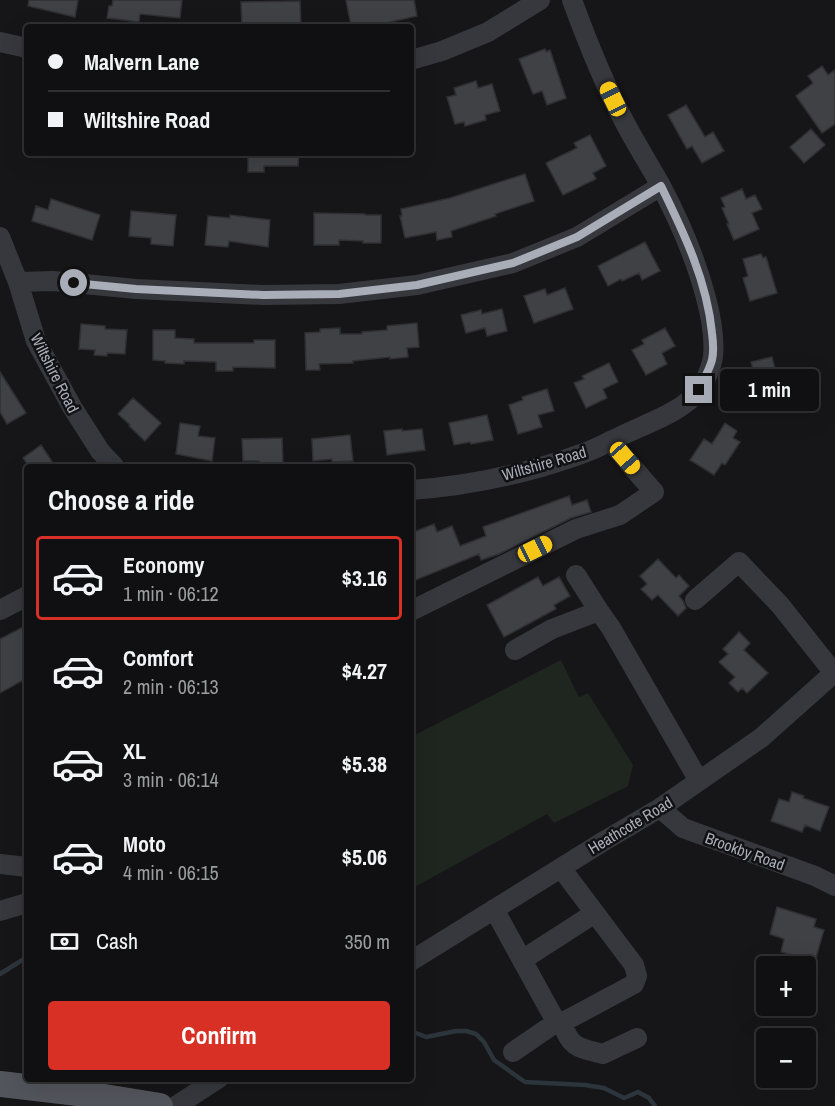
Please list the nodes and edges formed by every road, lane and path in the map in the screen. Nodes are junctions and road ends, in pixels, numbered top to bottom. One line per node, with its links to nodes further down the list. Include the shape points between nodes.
1 (540, 0): 5 (street, via 488,32)
2 (572, 0): 6 (street, via 603,78)
3 (0, 42): 4 (street)
4 (24, 47)
5 (414, 59)
6 (661, 186): 8 (street, via 577,237 524,259 417,285 339,294 263,295); 9 (street, Wiltshire Road, via 700,277 710,314 713,359 699,390 686,403)
7 (0, 237): 8 (street, Wiltshire Road)
8 (18, 282): 10 (street, Wiltshire Road, via 36,341 72,407)
9 (610, 441): 11 (street, Wiltshire Road, via 539,467 482,481); 16 (street, via 654,492 620,515 576,529)
10 (112, 464)
11 (414, 490)
12 (576, 575): 17 (street)
13 (24, 598): 15 (street)
14 (695, 600): 19 (street, via 739,562)
15 (0, 610)
16 (414, 610)
17 (598, 611): 18 (street, via 552,629); 20 (street)
18 (515, 650)
19 (834, 672): 20 (street, Heathcote Road, via 761,738)
20 (699, 781): 21 (street, Heathcote Road)
21 (660, 808): 24 (street, Heathcote Road); 25 (street, Brookby Road, via 684,828)
22 (0, 864): 23 (street)
23 (24, 867)
24 (561, 868): 27 (street, Heathcote Road); 29 (street)
25 (835, 886)
26 (24, 904): 28 (street)
27 (494, 909): 30 (street, Heathcote Road); 31 (street)
28 (0, 911)
29 (595, 913): 31 (street); 32 (street, via 634,965 637,976 634,984)
30 (414, 958)
31 (522, 960): 32 (street, via 554,1018)
32 (560, 1021): 33 (street, via 576,1047 603,1054); 34 (street)
33 (637, 1038)
34 (513, 1052)
35 (213, 1082): 38 (street)
36 (0, 1084): 37 (main road)
37 (160, 1106)
38 (176, 1106)

